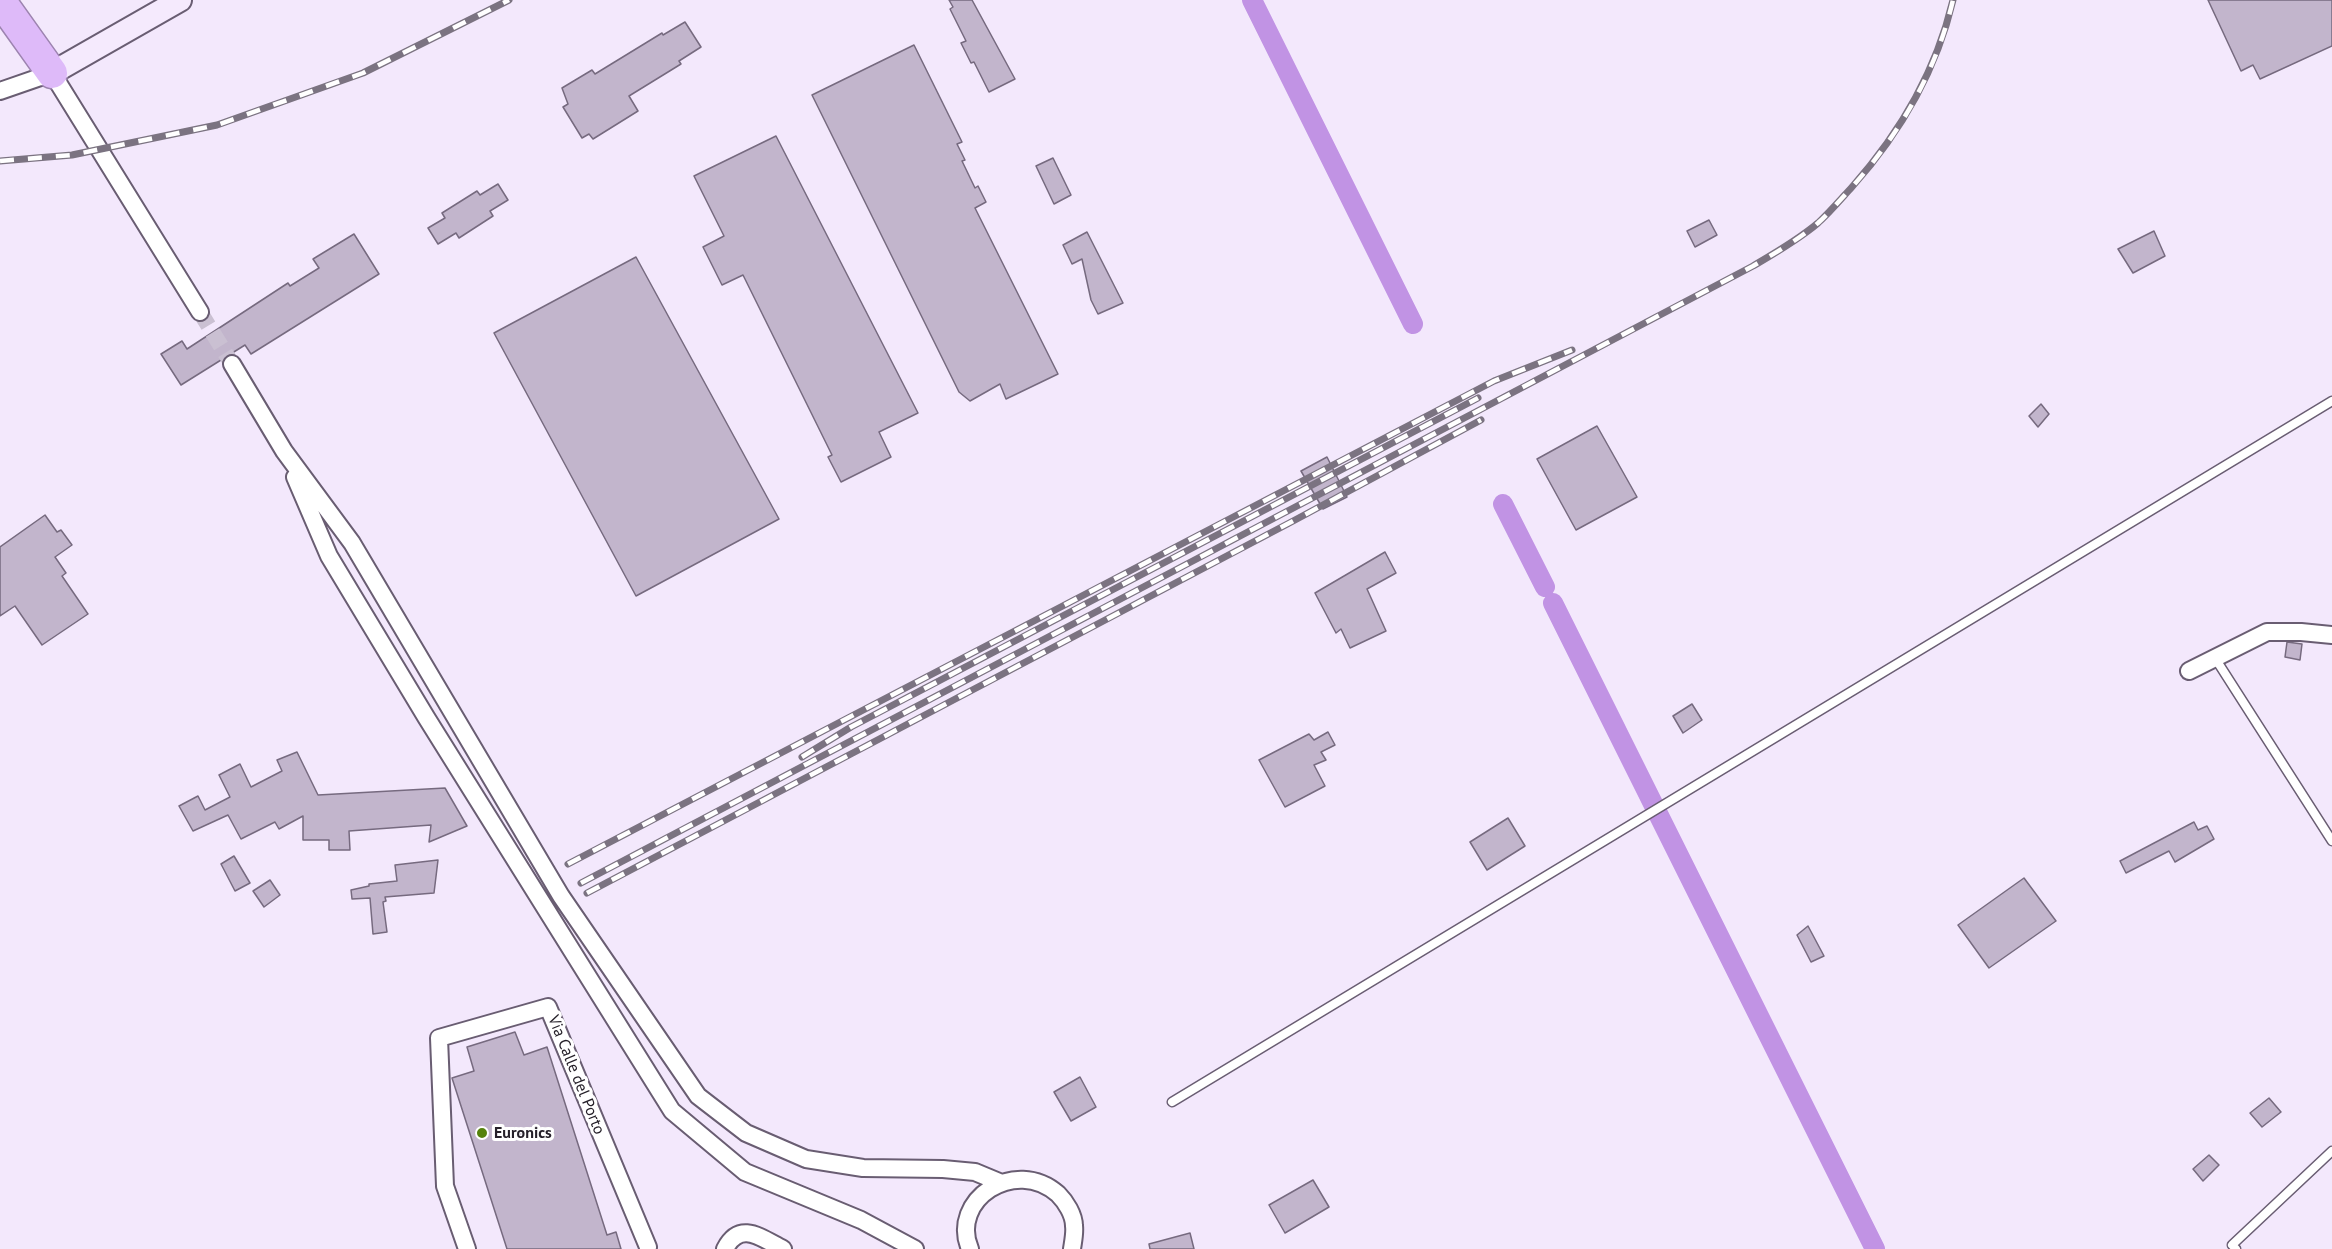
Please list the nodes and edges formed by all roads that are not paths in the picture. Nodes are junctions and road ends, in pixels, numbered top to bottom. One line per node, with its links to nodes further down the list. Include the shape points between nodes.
1 (0, 0): 4 (highway)
2 (8, 0): 4 (highway)
3 (180, 0): 4 (street)
4 (52, 73): 5 (street); 6 (street)
5 (0, 91)
6 (200, 312)
7 (232, 364): 9 (street)
8 (2332, 401): 14 (lane)
9 (284, 451): 16 (street, via 352,543 561,896 698,1096 746,1133 806,1159 863,1168 975,1172); 22 (street, via 329,556 672,1111 745,1172 861,1220)
10 (2332, 635): 11 (street, via 2267,632)
11 (2215, 658): 12 (street); 13 (lane)
12 (2189, 671)
13 (2332, 841)
14 (1172, 1102)
15 (2332, 1151): 26 (lane, via 2232,1245)
16 (999, 1182): 17 (street, via 1024,1178 1047,1185 1066,1202); 23 (street, via 980,1196 968,1218)
17 (1075, 1224): 24 (street); 25 (street)
18 (648, 1247): 19 (street, Via Calle del Porto, via 548,1007 439,1038 445,1186)
19 (467, 1249)
20 (725, 1249): 21 (street, via 731,1238 741,1232)
21 (783, 1249)
22 (915, 1249)
23 (970, 1249)
24 (1072, 1249)
25 (1086, 1249)
26 (2236, 1249)

